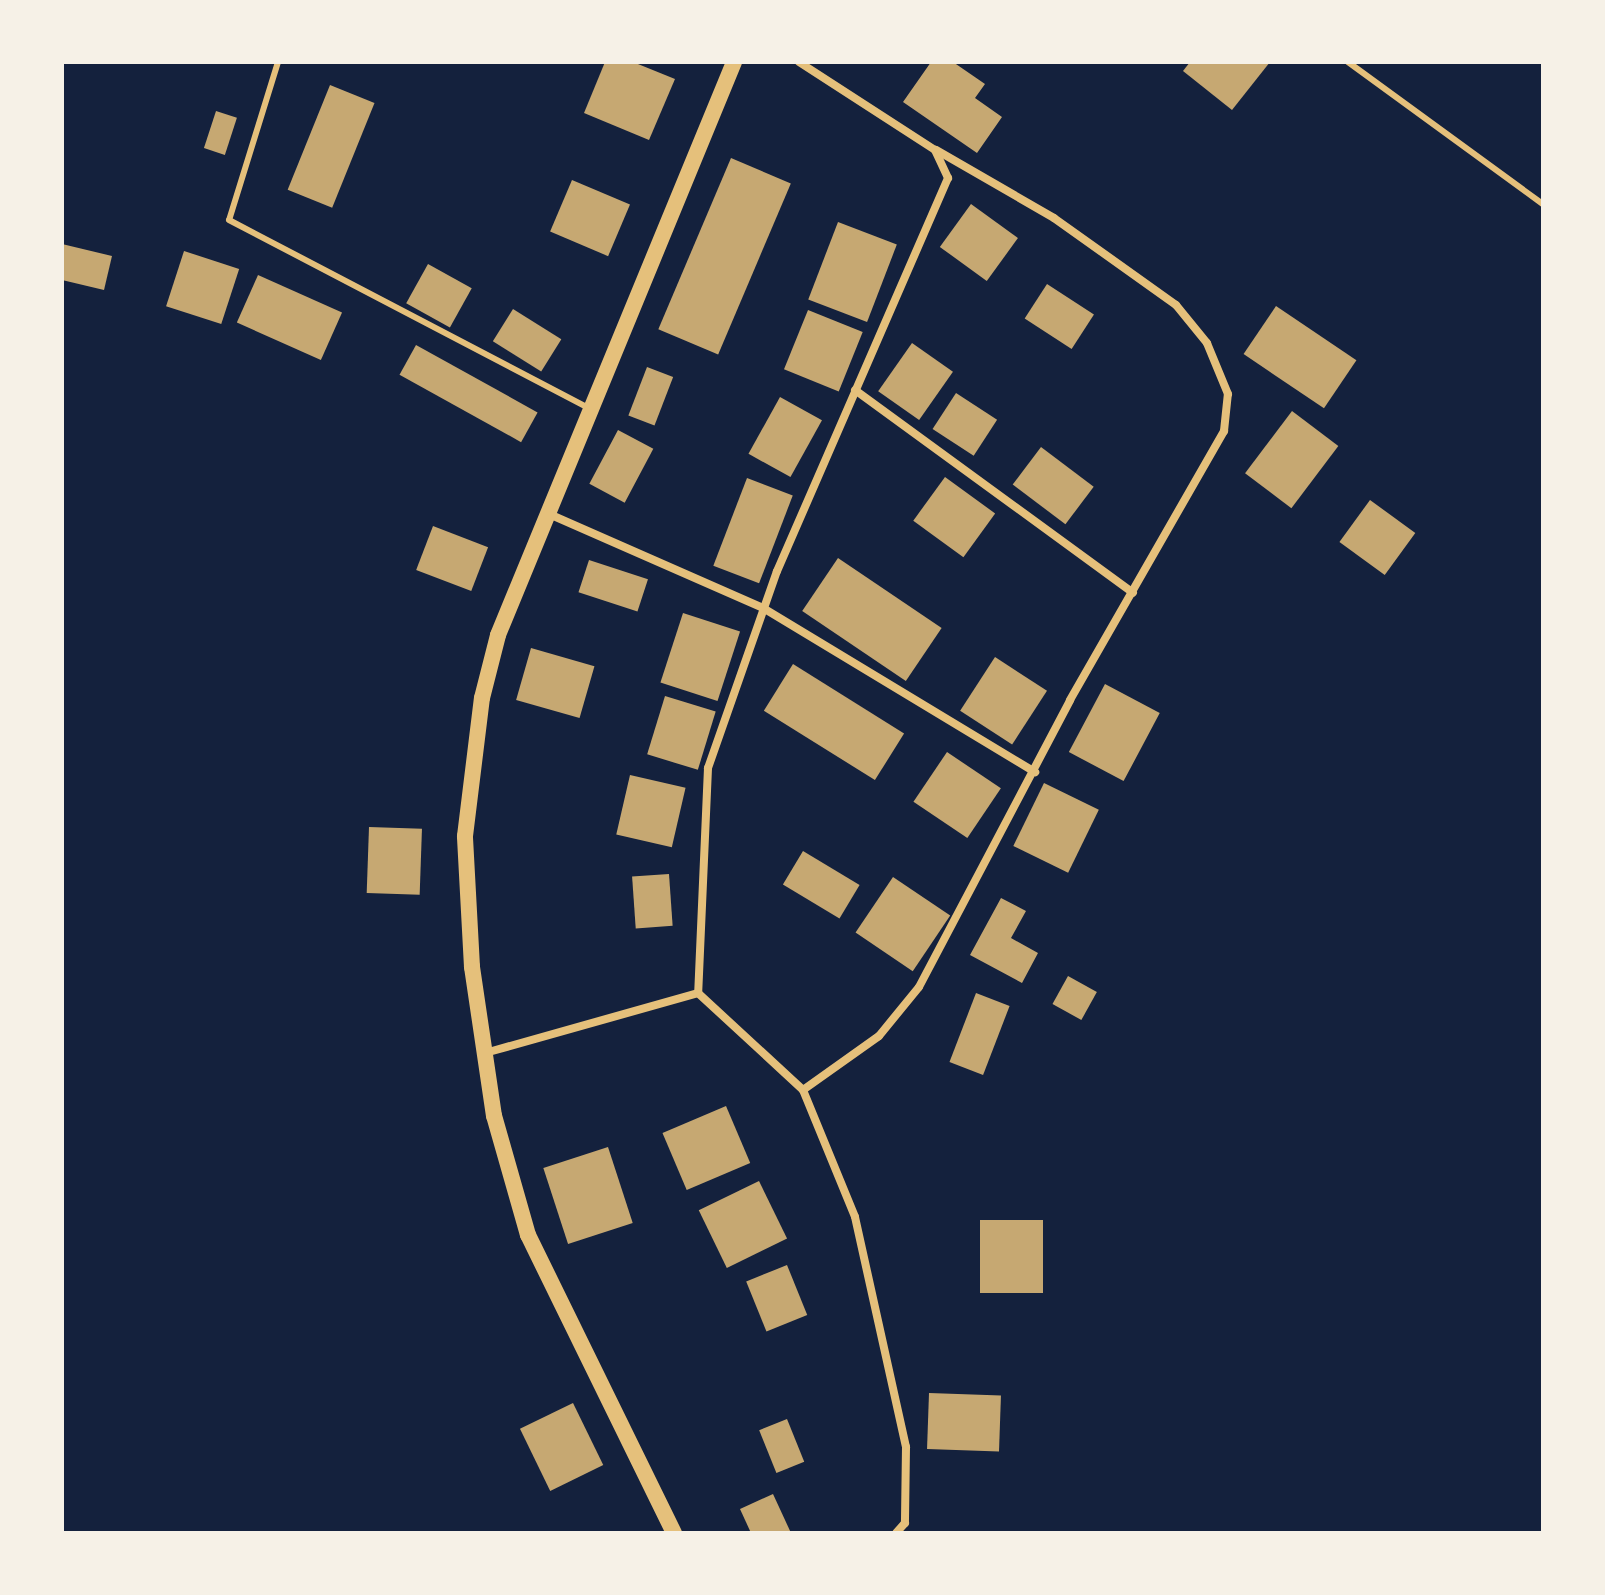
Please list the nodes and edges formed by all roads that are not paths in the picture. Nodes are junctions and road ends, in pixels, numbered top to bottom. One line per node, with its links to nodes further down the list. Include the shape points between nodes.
1 (278, 62): 8 (lane, via 229,220)
2 (734, 62): 8 (main road)
3 (799, 62): 5 (street)
4 (1348, 62): 6 (lane)
5 (935, 150): 7 (street, via 948,178); 10 (street, via 1054,218 1176,305 1207,343 1228,394 1224,431)
6 (1543, 204)
7 (855, 390): 10 (street); 11 (street)
8 (592, 410): 9 (main road)
9 (549, 514): 11 (street); 14 (main road, via 498,635 482,698 467,821 472,967)
10 (1133, 593): 12 (street)
11 (763, 608): 12 (street); 13 (street, via 708,768)
12 (1035, 772): 15 (street, via 919,987 879,1036)
13 (698, 993): 14 (street); 15 (street)
14 (485, 1053): 16 (main road, via 494,1116 528,1235)
15 (803, 1090): 17 (street, via 855,1217 906,1447 905,1523)
16 (674, 1533)
17 (896, 1533)

